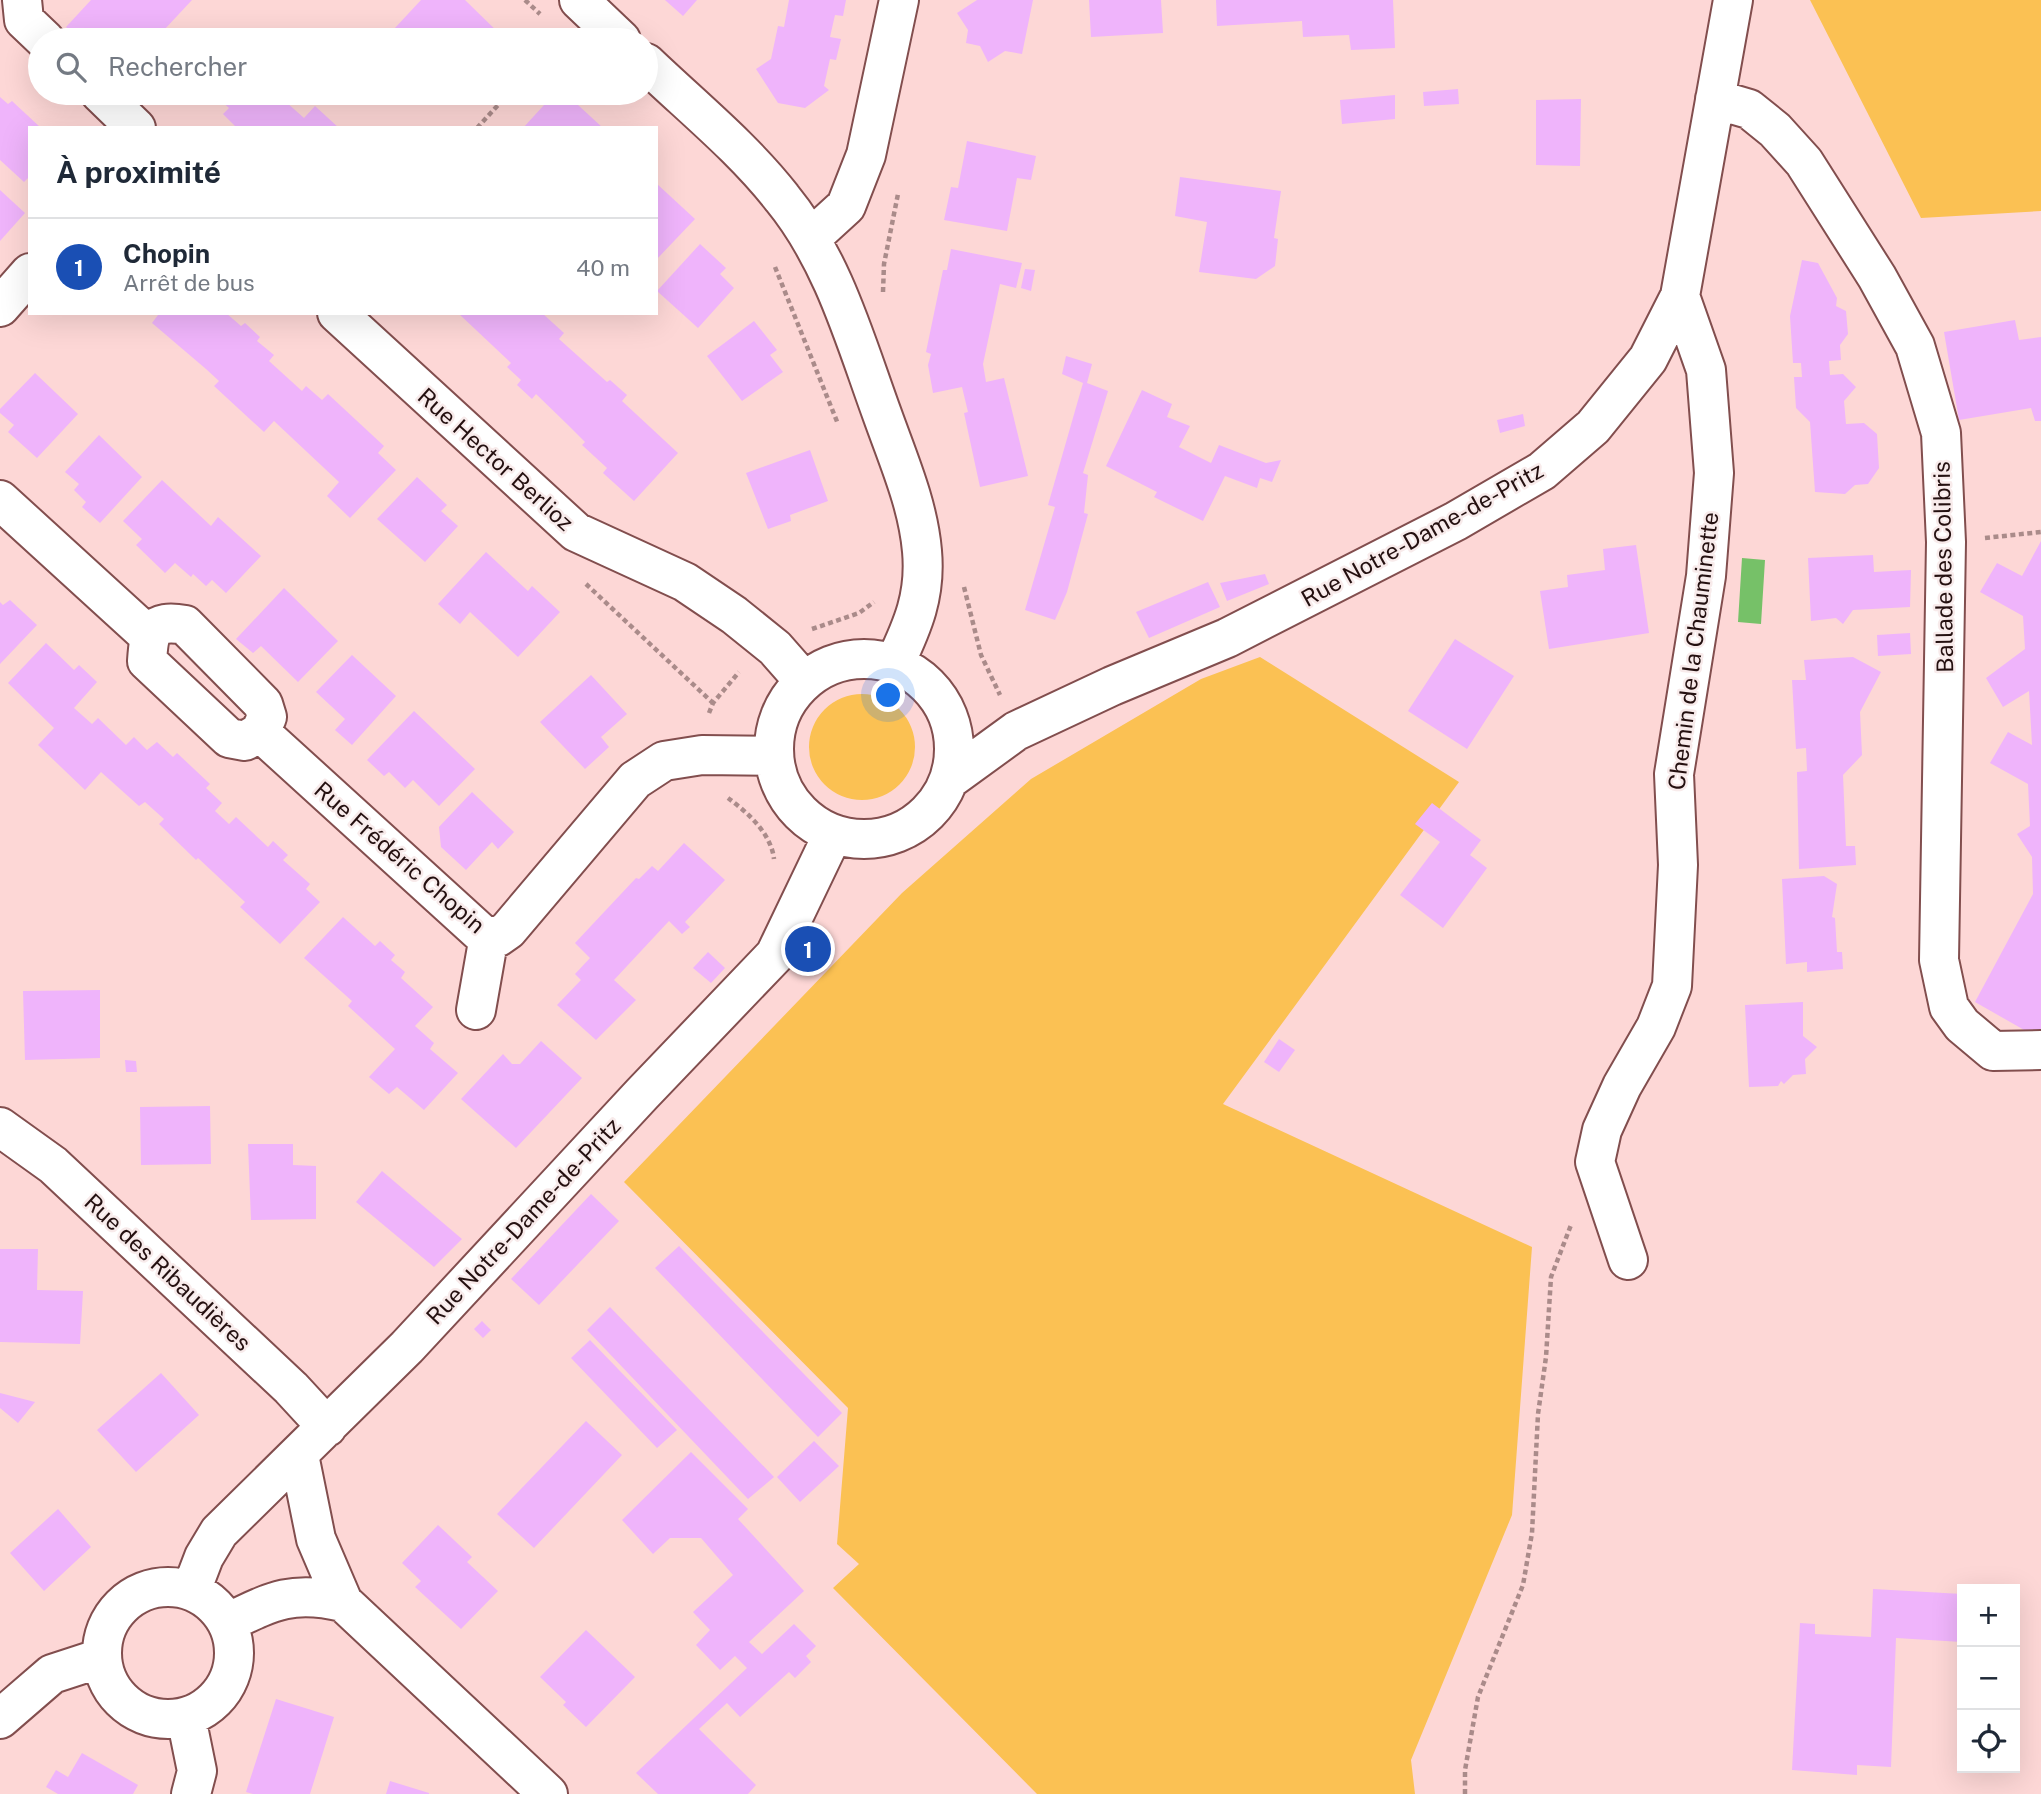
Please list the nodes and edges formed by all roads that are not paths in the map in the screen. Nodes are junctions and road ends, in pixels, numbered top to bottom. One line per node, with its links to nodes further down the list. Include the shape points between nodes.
1 (22, 0): 5 (street, via 24,20)
2 (579, 0): 6 (street)
3 (899, 0): 11 (street, via 866,155 846,205)
4 (1733, 0): 8 (street, Rue Notre-Dame-de-Pritz)
5 (32, 28)
6 (608, 28)
7 (658, 74): 11 (street, via 748,160)
8 (1715, 99): 13 (street, Rue Notre-Dame-de-Pritz); 28 (street, Ballade des Colibris, via 1749,109 1804,162 1915,346 1941,433 1945,542 1939,960 1950,1007 1962,1025 1993,1051)
9 (112, 105): 10 (street)
10 (134, 126)
11 (811, 238): 18 (street, via 842,302 914,505 922,552 920,607)
12 (28, 275): 14 (street)
13 (1681, 296): 21 (street, Rue Notre-Dame-de-Pritz, via 1648,359 1593,427 1542,471 1456,521 1251,626); 30 (street, Chemin de la Chauminette, via 1706,370 1714,473 1706,576 1674,774 1678,865 1672,986 1656,1027 1602,1130 1595,1162)
14 (0, 307)
15 (339, 315): 19 (street, Rue Hector Berlioz, via 576,532 685,582 765,640)
16 (0, 499): 17 (street)
17 (149, 636): 22 (street, via 147,661 229,738 245,741); 22 (street, via 169,622 185,625 264,704 267,717)
18 (895, 663): 19 (street, Rue Notre-Dame-de-Pritz, via 847,659); 20 (street, Rue Notre-Dame-de-Pritz, via 919,677 938,696)
19 (804, 681): 23 (street, Rue Notre-Dame-de-Pritz, via 786,702 775,728)
20 (950, 721): 21 (street); 24 (street, Rue Notre-Dame-de-Pritz, via 955,751)
21 (1017, 731): 24 (street, Rue Notre-Dame-de-Pritz)
22 (260, 732): 26 (street, Rue Frédéric Chopin)
23 (774, 756): 25 (street, Rue Notre-Dame-de-Pritz, via 779,781 792,804 810,822); 26 (street, Rue Frédéric Chopin, via 702,755 664,761 635,780 508,930 498,937)
24 (950, 779): 25 (street, Rue Notre-Dame-de-Pritz, via 936,804 915,824 890,836 861,840)
25 (833, 834): 31 (street, Rue Notre-Dame-de-Pritz, via 775,955)
26 (489, 936): 27 (street)
27 (476, 1010)
28 (2041, 1050)
29 (5, 1134): 31 (street, Rue des Ribaudières, via 63,1174)
30 (1628, 1260)
31 (327, 1427): 32 (street, Rue Notre-Dame-de-Pritz)
32 (299, 1455): 33 (street, Rue Notre-Dame-de-Pritz, via 219,1532); 34 (street, via 316,1539)
33 (191, 1591): 35 (street, via 206,1598); 36 (street, via 148,1589 128,1600 103,1636)
34 (343, 1602): 35 (street, via 316,1596 274,1601); 40 (street)
35 (227, 1623): 37 (street, via 234,1661 229,1680 204,1709)
36 (101, 1658): 37 (street, via 115,1694 130,1708 167,1720); 38 (street, via 52,1674)
37 (186, 1717): 39 (street, via 197,1771)
38 (0, 1718)
39 (191, 1794)
40 (548, 1794)

